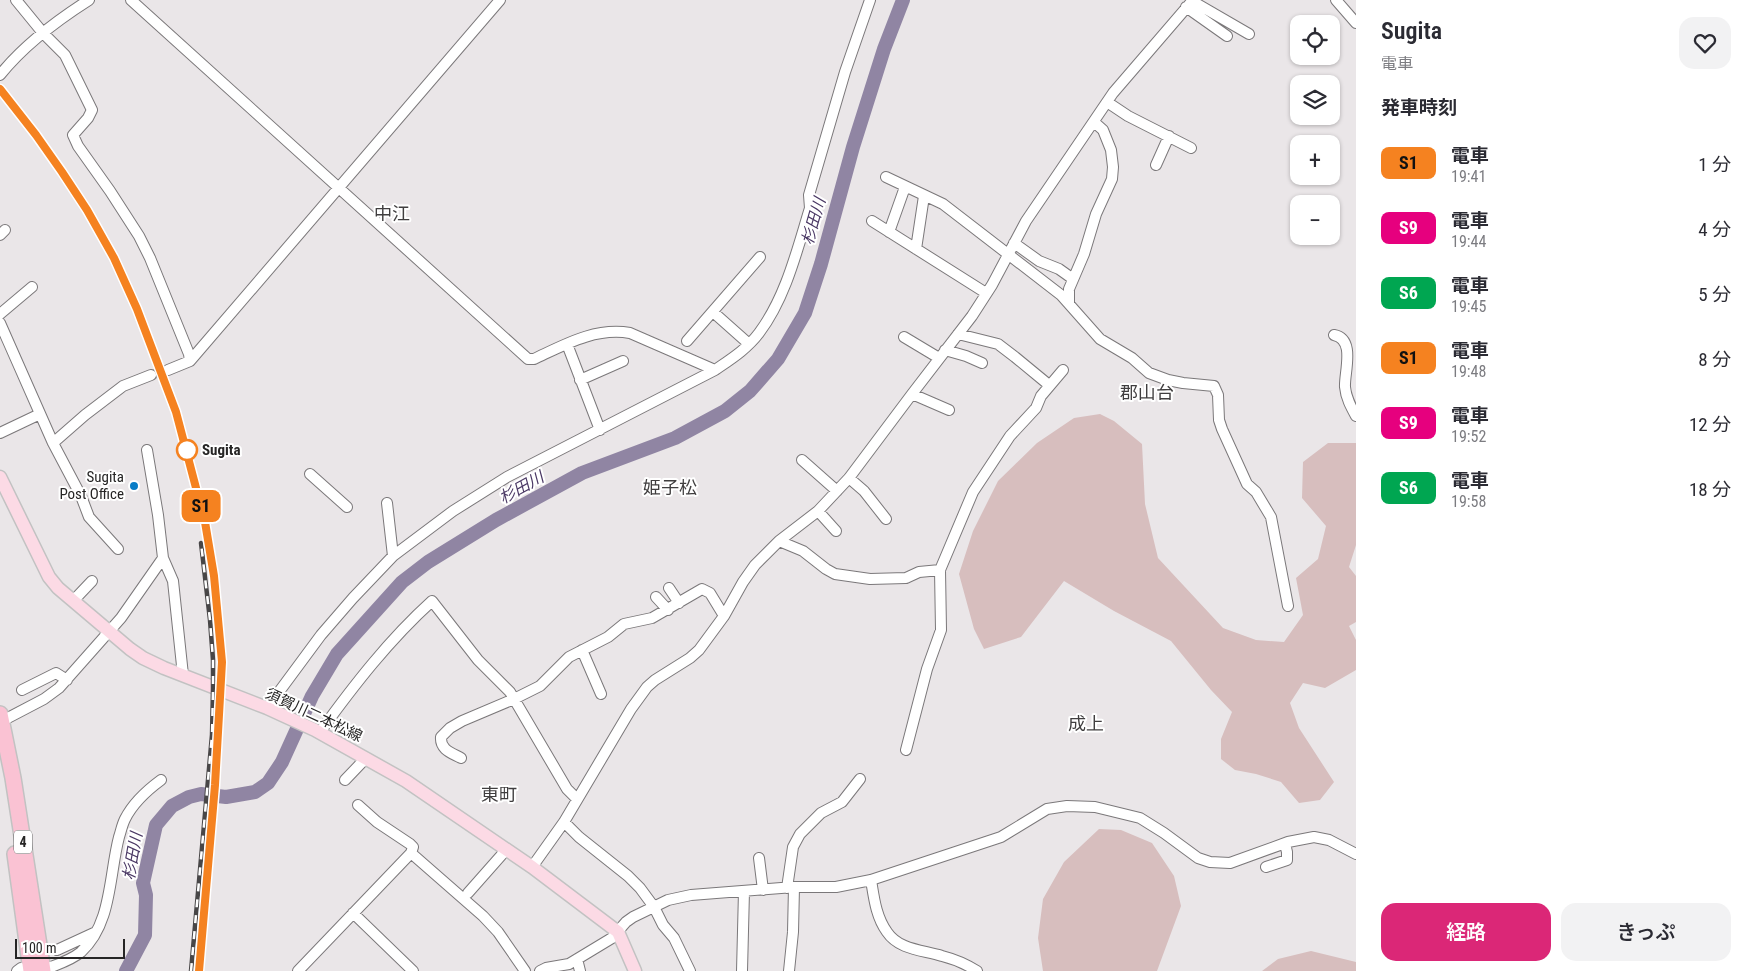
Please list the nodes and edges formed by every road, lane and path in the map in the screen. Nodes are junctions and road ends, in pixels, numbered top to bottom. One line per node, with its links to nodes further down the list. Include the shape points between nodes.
1 (16, 0): 9 (street)
2 (88, 0): 9 (street)
3 (131, 0): 20 (street)
4 (500, 0): 20 (street)
5 (870, 0): 40 (street, via 845,72 809,195 810,208 786,281 767,321)
6 (1336, 0): 8 (street)
7 (1190, 3): 10 (street); 11 (street); 13 (street)
8 (1356, 24)
9 (43, 34): 12 (street); 42 (street, via 62,50 92,110 74,136 78,146 110,191 150,258)
10 (1249, 34)
11 (1227, 36)
12 (0, 75)
13 (1107, 102): 14 (street); 15 (street)
14 (1094, 122): 24 (street); 28 (street, via 1103,130 1111,150 1112,179)
15 (1169, 136): 16 (street); 17 (street)
16 (1190, 148)
17 (1156, 165)
18 (886, 178): 19 (street)
19 (905, 186): 21 (street); 23 (street)
20 (339, 187): 39 (street, via 528,359 534,360); 42 (street)
21 (924, 196): 25 (street); 26 (street, via 943,204)
22 (872, 221): 23 (street)
23 (889, 232): 25 (street)
24 (1014, 243): 26 (street); 28 (street)
25 (916, 249): 30 (street)
26 (1008, 255): 30 (street); 31 (street, via 1061,294)
27 (760, 257): 32 (street)
28 (1073, 279): 31 (street)
29 (32, 287): 33 (street)
30 (986, 293): 35 (street)
31 (1069, 304): 79 (street, via 1100,339 1132,358 1149,373 1217,389 1222,430 1248,484 1270,517)
32 (713, 312): 38 (street); 40 (street)
33 (0, 314)
34 (0, 323): 53 (street)
35 (958, 334): 41 (street); 50 (street, via 998,344)
36 (1334, 335): 54 (street, via 1343,340 1349,350 1345,385)
37 (904, 337): 41 (street)
38 (687, 341)
39 (567, 344): 46 (street, via 595,334 630,333); 49 (street)
40 (749, 344): 46 (street)
41 (942, 354): 44 (street, via 966,356); 51 (street)
42 (190, 361): 45 (street)
43 (624, 362): 49 (street)
44 (982, 363)
45 (168, 370)
46 (715, 370): 55 (street)
47 (1063, 370): 50 (street)
48 (152, 375): 57 (street, via 124,386)
49 (580, 380): 55 (street)
50 (1049, 385): 73 (street, via 1036,408 1010,436 973,492)
51 (912, 394): 52 (street); 62 (street)
52 (950, 410)
53 (40, 414): 56 (street); 57 (street)
54 (1356, 416)
55 (600, 430): 71 (street, via 480,493)
56 (0, 433)
57 (53, 443): 70 (street, via 89,517)
58 (147, 450): 72 (street)
59 (802, 460): 63 (street)
60 (310, 474): 65 (street)
61 (0, 477): 77 (main road, 須賀川二本松線, via 49,577)
62 (849, 478): 63 (street); 67 (street)
63 (837, 491): 66 (street)
64 (387, 503): 71 (street)
65 (347, 506)
66 (818, 511): 68 (street); 69 (street)
67 (886, 518)
68 (836, 531)
69 (779, 541): 73 (street, via 803,551 835,574 870,579 906,578 919,572); 81 (street, via 755,565)
70 (118, 549)
71 (393, 556): 91 (street, via 321,634)
72 (163, 558): 82 (street); 84 (street, via 172,581)
73 (940, 570): 94 (street, via 941,630 926,669)
74 (92, 581): 77 (street)
75 (670, 588): 78 (street)
76 (656, 596): 80 (street)
77 (73, 601): 82 (main road, 須賀川二本松線)
78 (678, 603): 80 (street); 81 (street, via 699,590 706,590)
79 (1288, 606)
80 (668, 610): 83 (street, via 652,618 624,624 608,637)
81 (724, 616): 88 (street, via 699,650 655,680)
82 (109, 632): 84 (main road, 須賀川二本松線, via 143,658); 85 (street)
83 (582, 650): 87 (street); 90 (street, via 569,657 540,686)
84 (183, 675): 91 (main road, 須賀川二本松線)
85 (67, 680): 86 (street, via 56,673); 92 (street, via 44,699)
86 (22, 690)
87 (601, 694)
88 (642, 694): 89 (street); 101 (street)
89 (628, 695)
90 (514, 699): 93 (street, via 463,642 432,601 374,660); 96 (street, via 462,720 441,737 444,748); 101 (street, via 567,789)
91 (269, 709): 93 (main road, 須賀川二本松線)
92 (1, 719): 122 (highway, 4, via 13,778)
93 (317, 731): 95 (main road, 須賀川二本松線)
94 (906, 750)
95 (366, 758): 100 (street); 105 (main road, 須賀川二本松線, via 406,781)
96 (461, 758)
97 (0, 759): 122 (highway, 4)
98 (860, 779): 112 (street, via 842,802 821,813 800,834 793,847)
99 (161, 780): 118 (street, via 132,806 124,821)
100 (346, 780)
101 (577, 799): 103 (street)
102 (358, 805): 106 (street, via 410,844 413,847)
103 (564, 822): 109 (street); 116 (street, via 628,876)
104 (1285, 844): 107 (street, via 1314,837 1329,840); 110 (street, via 1287,860); 111 (street, via 1230,863 1210,862 1198,858 1140,818 1095,807 1067,806 1047,809 1001,837)
105 (506, 850): 109 (main road, 須賀川二本松線); 115 (street)
106 (411, 853): 117 (street); 125 (street, via 484,916)
107 (1356, 854)
108 (759, 858): 113 (street)
109 (532, 867): 119 (main road, 須賀川二本松線)
110 (1266, 867)
111 (870, 880): 112 (street, via 836,887); 132 (street, via 878,913 887,932 895,940)
112 (791, 887): 113 (street); 131 (street, via 793,932)
113 (763, 890): 114 (street)
114 (744, 891): 116 (street, via 691,895); 130 (street)
115 (468, 893)
116 (654, 907): 119 (street, via 632,917); 129 (street)
117 (353, 914): 123 (street); 124 (street)
118 (97, 932): 120 (street); 122 (street, via 70,960)
119 (618, 932): 121 (street); 128 (main road)
120 (57, 950)
121 (577, 959): 126 (street); 127 (street)
122 (31, 970)
123 (298, 971)
124 (413, 971)
125 (525, 971)
126 (540, 971)
127 (580, 971)
128 (634, 971)
129 (690, 971)
130 (742, 971)
131 (789, 971)
132 (977, 971)

